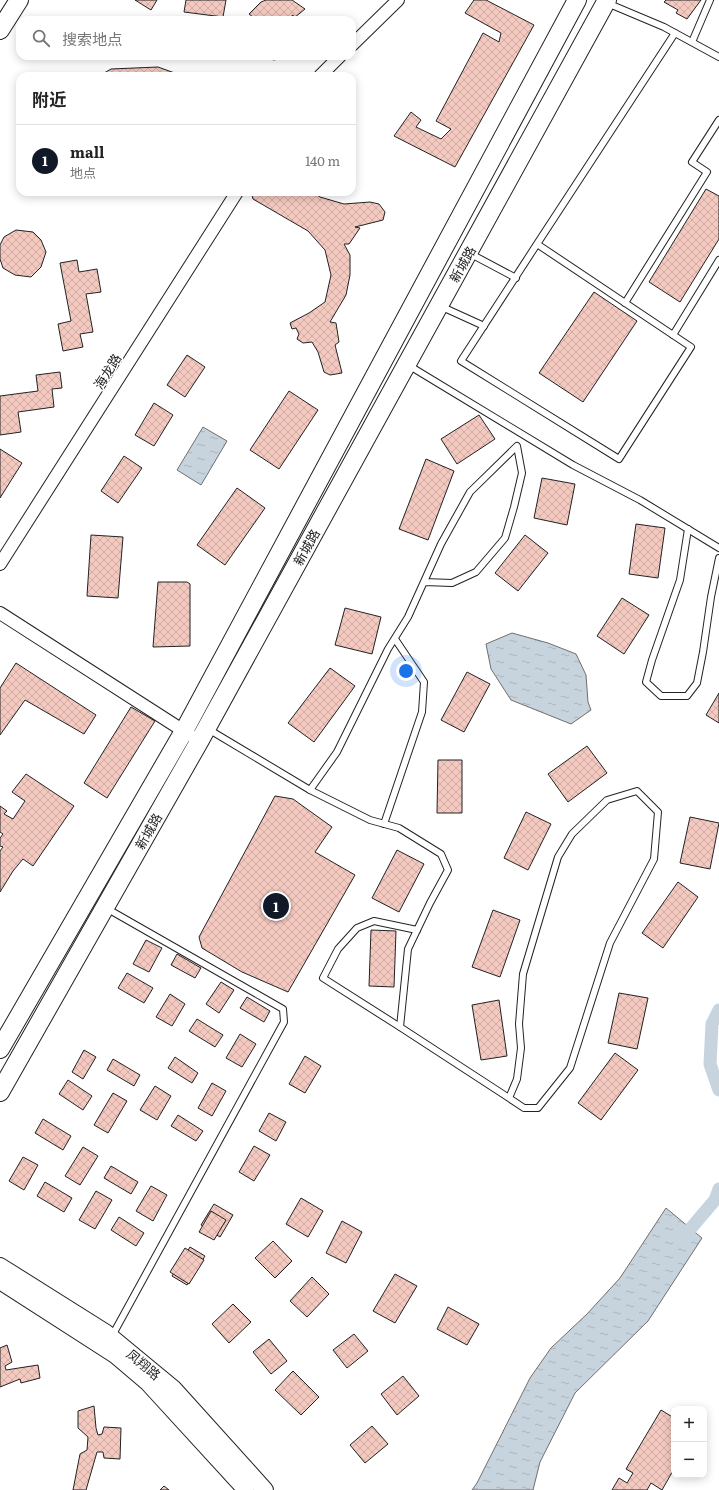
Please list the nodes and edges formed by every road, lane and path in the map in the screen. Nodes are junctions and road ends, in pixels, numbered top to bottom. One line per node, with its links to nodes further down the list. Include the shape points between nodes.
1 (19, 0): 6 (main road)
2 (398, 0): 8 (street)
3 (577, 0): 33 (main road, 新城路)
4 (710, 0): 9 (lane)
5 (607, 1): 7 (lane); 16 (main road, 新城路)
6 (0, 30)
7 (675, 33): 9 (lane); 15 (lane)
8 (356, 41)
9 (692, 42): 10 (lane)
10 (719, 57)
11 (336, 60): 12 (street)
12 (324, 72)
13 (719, 120): 19 (lane, via 692,162 707,172)
14 (234, 196): 29 (street, 海龙路)
15 (537, 244): 18 (lane); 19 (lane)
16 (468, 253): 18 (lane); 20 (main road, 新城路)
17 (719, 260): 22 (lane)
18 (516, 278): 21 (lane)
19 (625, 303): 22 (lane)
20 (439, 305): 21 (lane); 23 (main road, 新城路)
21 (484, 326): 22 (lane, via 461,361 619,459 691,347)
22 (673, 335)
23 (407, 364): 24 (lane); 34 (main road, 新城路)
24 (523, 435): 25 (lane); 26 (lane)
25 (517, 446): 30 (lane, via 470,492 441,544); 30 (lane, via 522,473 505,538 476,572 452,583)
26 (688, 529): 27 (lane); 28 (lane, via 680,580 646,682 662,696 687,696 697,683)
27 (719, 548)
28 (719, 558)
29 (0, 564)
30 (424, 582): 32 (lane)
31 (0, 613): 33 (street)
32 (395, 639): 35 (lane, via 337,752); 36 (lane, via 424,682 422,712)
33 (184, 731): 34 (street); 40 (main road, 新城路)
34 (203, 734): 35 (lane); 37 (main road, 新城路)
35 (310, 790): 36 (lane, via 370,820)
36 (384, 824): 38 (lane, via 399,828 441,854 448,870)
37 (105, 907): 41 (main road, 新城路); 45 (lane, via 283,1009 284,1022)
38 (417, 930): 39 (lane, via 408,949); 39 (lane, via 374,921 357,928 338,949 323,978)
39 (400, 1027): 42 (lane)
40 (0, 1049)
41 (0, 1092)
42 (508, 1098): 42 (lane, via 524,1108 538,1108 570,1068 610,943 654,858 658,812 637,791 607,800 572,834 558,857 523,974 519,1024 521,1048 517,1079)
43 (0, 1266): 45 (street, 凤翔路)
44 (0, 1281): 46 (street, 凤翔路, via 115,1355 148,1383)
45 (112, 1337): 47 (street, 凤翔路, via 174,1389)
46 (246, 1490)
47 (265, 1490)

